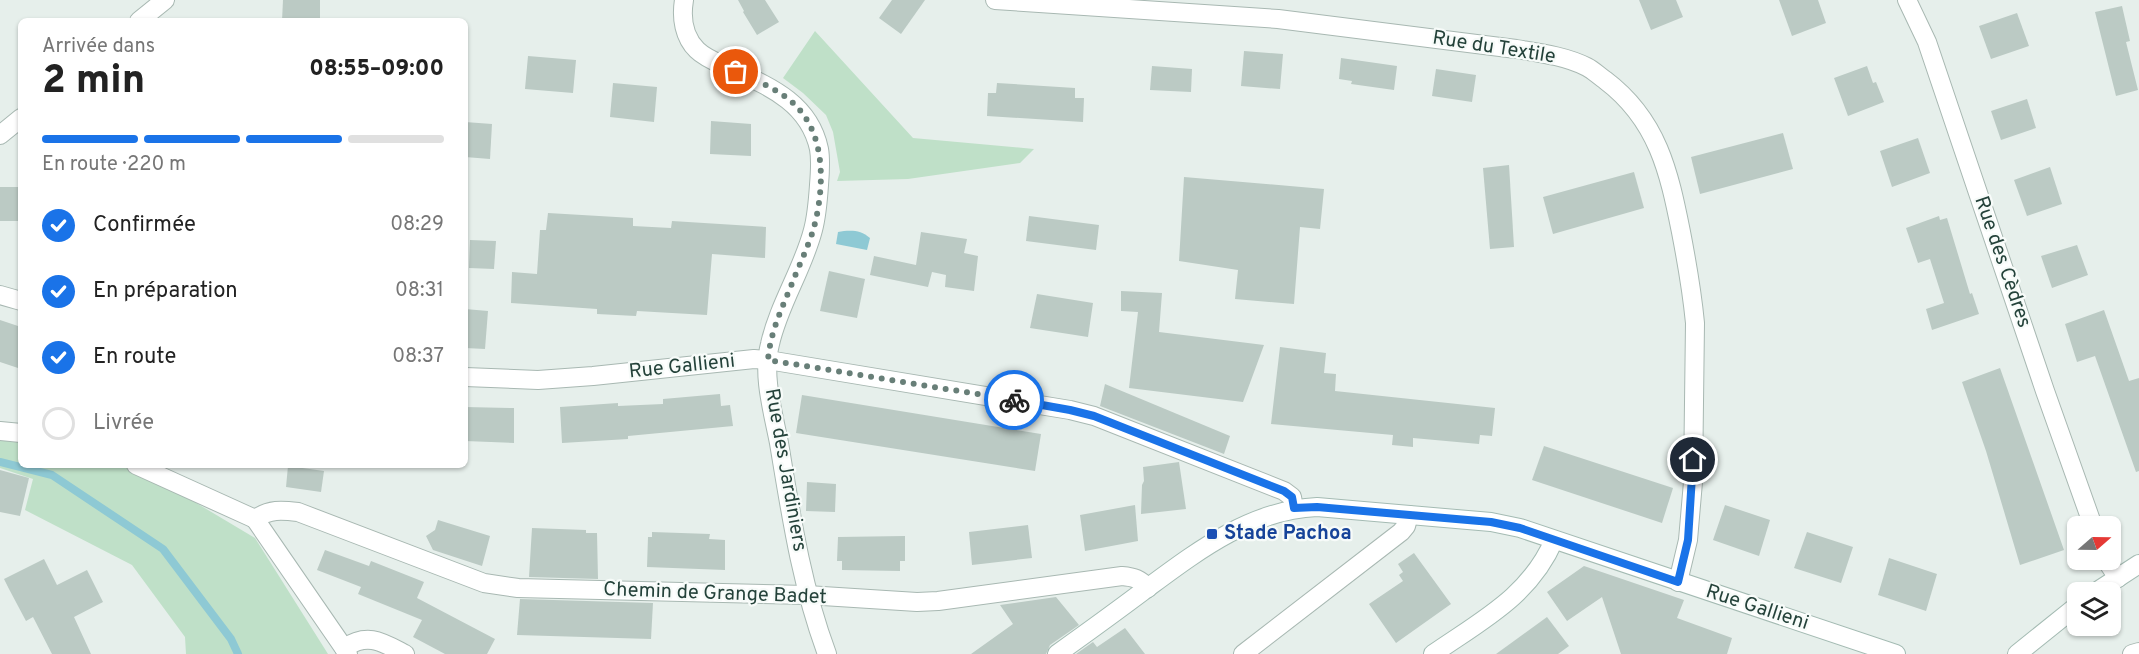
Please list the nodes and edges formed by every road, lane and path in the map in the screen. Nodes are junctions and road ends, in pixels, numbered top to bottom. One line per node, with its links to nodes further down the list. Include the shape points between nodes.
1 (165, 0): 5 (street)
2 (684, 0): 10 (street, Rue des Jardiniers, via 685,30 698,51 791,101 805,115 819,150 813,231 775,326)
3 (995, 0): 23 (street, Rue du Textile, via 1278,19 1551,54 1588,67 1622,93 1652,132 1662,154 1693,298 1693,482 1688,540)
4 (1907, 0): 17 (street, Rue des Cèdres, via 1927,42)
5 (143, 18)
6 (18, 120): 7 (street)
7 (0, 135)
8 (0, 295): 9 (street)
9 (18, 301)
10 (768, 360): 11 (street, Rue Gallieni, via 538,380); 15 (street, Rue Gallieni, via 1094,416 1284,491 1292,497); 26 (street, Rue des Jardiniers, via 770,393)
11 (468, 377)
12 (0, 431): 13 (street)
13 (18, 433)
14 (143, 468): 18 (street)
15 (1294, 508): 16 (street, Rue Gallieni); 25 (street, via 1210,543)
16 (1408, 515): 19 (street, Rue Gallieni, via 1491,522); 34 (street, via 1401,532)
17 (2089, 516)
18 (255, 519): 26 (street, Chemin de Grange Badet, via 277,510 298,513 484,583 518,588); 28 (street)
19 (1554, 540): 23 (street, Rue Gallieni); 35 (street, via 1542,565 1513,598)
20 (2139, 564): 22 (street)
21 (2113, 570): 22 (street)
22 (2118, 578): 24 (street)
23 (1678, 582): 36 (street, Rue Gallieni)
24 (2112, 582)
25 (1148, 588): 26 (street, Chemin de Grange Badet, via 1141,580 1122,576 938,601); 33 (street)
26 (807, 595): 32 (street, Rue des Jardiniers)
27 (2067, 614): 30 (street)
28 (346, 651): 31 (street, via 364,639 376,640)
29 (2139, 652): 37 (street)
30 (2020, 653)
31 (405, 654)
32 (827, 654)
33 (1056, 654)
34 (1243, 654)
35 (1433, 654)
36 (1896, 654)
37 (2132, 654)

